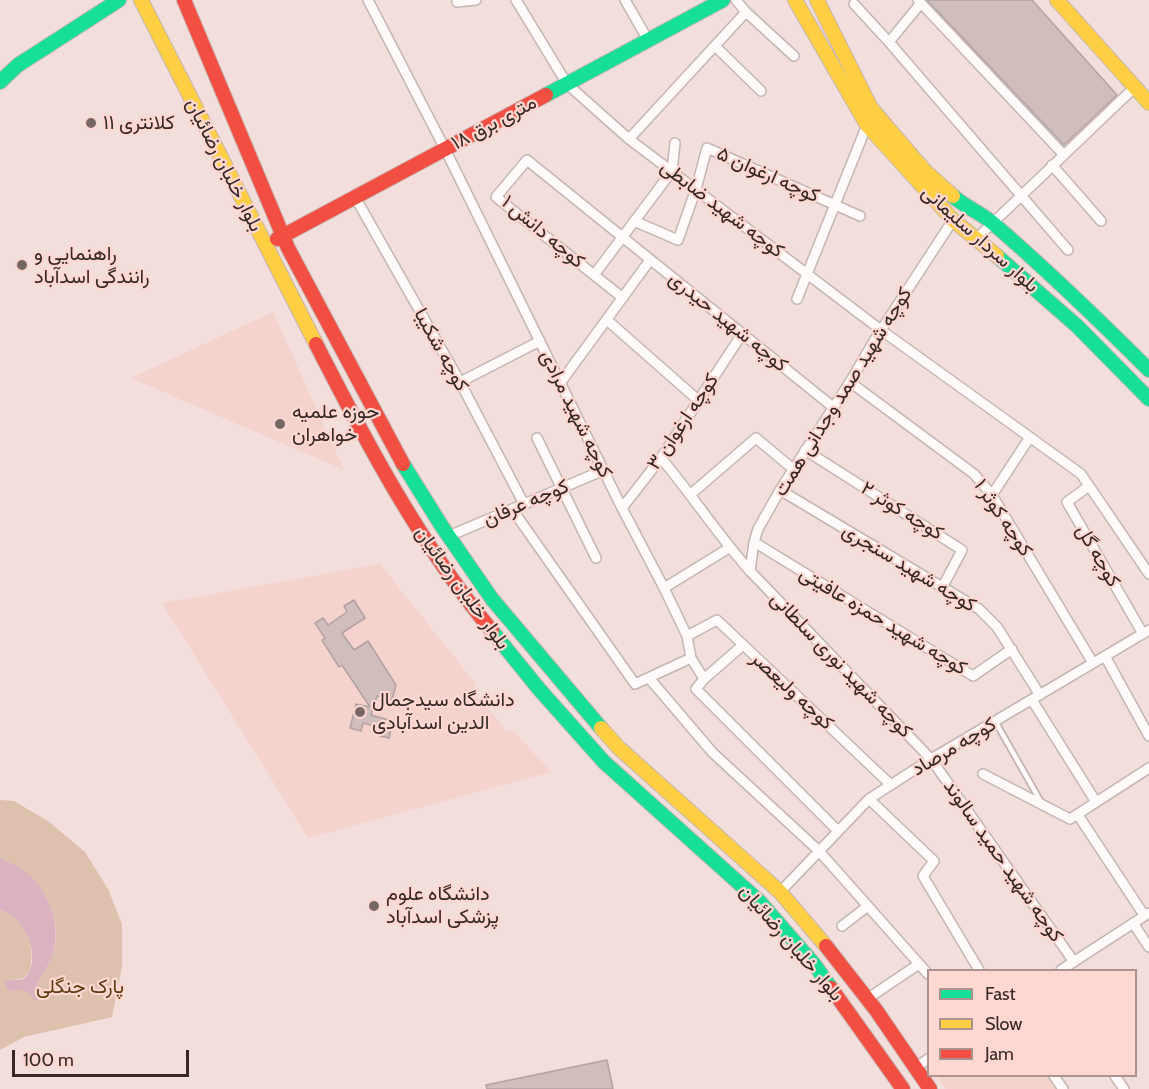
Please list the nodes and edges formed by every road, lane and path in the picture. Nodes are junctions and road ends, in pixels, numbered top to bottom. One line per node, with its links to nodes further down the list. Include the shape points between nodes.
1 (119, 0): 21 (main road, via 18,65)
2 (141, 0): 47 (main road, بلوار خلبان رضائیان)
3 (184, 0): 44 (main road, بلوار خلبان رضائیان)
4 (368, 0): 29 (street, کوچه شهید مرادی)
5 (457, 0): 6 (street)
6 (476, 0)
7 (516, 0): 22 (street, کوچه شهید ضابطی)
8 (625, 0): 17 (street)
9 (736, 0): 16 (street)
10 (795, 0): 26 (main road, بلوار سردار سلیمانی)
11 (817, 0): 38 (main road, بلوار سردار سلیمانی, via 871,108 925,171)
12 (1057, 0): 23 (main road)
13 (721, 1): 17 (main road, ۱۸ متری برق)
14 (919, 2): 18 (street); 30 (street)
15 (854, 4): 18 (street)
16 (746, 12): 19 (street); 20 (street)
17 (648, 40): 22 (main road, ۱۸ متری برق)
18 (889, 42): 35 (street)
19 (715, 46): 24 (street); 27 (street)
20 (794, 56)
21 (0, 82)
22 (567, 84): 27 (street, کوچه شهید ضابطی); 29 (main road, ۱۸ متری برق)
23 (1136, 87): 25 (main road); 30 (street)
24 (761, 91)
25 (1149, 103)
26 (867, 125): 37 (street); 40 (main road, بلوار سردار سلیمانی)
27 (629, 139): 33 (street, کوچه شهید ضابطی)
28 (675, 143): 33 (street)
29 (445, 149): 36 (main road, ۱۸ متری برق); 57 (street, کوچه شهید مرادی)
30 (1064, 155): 32 (street)
31 (527, 160): 45 (street, کوچه شهید حیدری); 50 (street, کوچه دانش ۱, via 496,196)
32 (1052, 165): 35 (street); 42 (street)
33 (672, 171): 34 (street, کوچه شهید ضابطی); 41 (street)
34 (696, 189): 37 (street, کوچه ارغوان ۵, via 707,148); 41 (street, via 678,240); 51 (street, کوچه شهید ضابطی)
35 (1022, 195): 43 (street); 48 (street)
36 (355, 197): 44 (main road, ۱۸ متری برق); 59 (street, کوچه شکیبا)
37 (835, 206): 39 (street); 51 (street)
38 (964, 207): 40 (main road); 43 (main road, بلوار سردار سلیمانی)
39 (860, 216)
40 (953, 220): 46 (main road, بلوار سردار سلیمانی); 55 (street, کوچه شهید صمد وجدانی همت)
41 (634, 221): 45 (street)
42 (1101, 221)
43 (992, 222): 46 (street); 58 (main road, بلوار سردار سلیمانی)
44 (283, 236): 47 (main road, ۱۸ متری برق); 79 (main road, بلوار خلبان رضائیان, via 396,452)
45 (622, 237): 49 (street, کوچه شهید حیدری); 50 (street)
46 (977, 237): 62 (main road, بلوار سردار سلیمانی, via 1077,326)
47 (264, 246): 111 (main road, بلوار خلبان رضائیان, via 378,462 475,611 604,762)
48 (1068, 250)
49 (650, 260): 52 (street); 56 (street, کوچه شهید حیدری)
50 (594, 275): 52 (street, کوچه دانش ۱)
51 (808, 275): 53 (street); 55 (street, کوچه شهید ضابطی)
52 (623, 298): 54 (street)
53 (797, 299)
54 (607, 320): 60 (street); 63 (street)
55 (881, 330): 61 (street, کوچه شهید صمد وجدانی همت); 65 (street, کوچه شهید ضابطی)
56 (742, 334): 63 (street, کوچه ارغوان ۳); 64 (street, کوچه شهید حیدری)
57 (540, 341): 59 (street); 60 (street, کوچه شهید مرادی)
58 (1149, 370)
59 (460, 382): 76 (street, کوچه شکیبا)
60 (561, 382): 70 (street, کوچه شهید مرادی)
61 (850, 382): 64 (street, کوچه شهید صمد وجدانی همت); 75 (street, کوچه کوثر ۱, via 974,474)
62 (1149, 399)
63 (698, 400): 68 (street, کوچه ارغوان ۳)
64 (833, 407): 67 (street, کوچه شهید صمد وجدانی همت)
65 (1030, 437): 71 (street, کوچه شهید ضابطی, via 1081,474); 75 (street)
66 (537, 438): 72 (street)
67 (805, 450): 69 (street, کوچه شهید صمد وجدانی همت); 86 (street, کوچه کوثر ۲, via 962,550)
68 (661, 458): 74 (street, کوچه شهید نوری سلطانی); 77 (street, کوچه ارغوان ۳)
69 (793, 469): 73 (street, کوچه شهید صمد وجدانی همت); 74 (street, via 756,438)
70 (604, 470): 72 (street, کوچه عرفان); 77 (street, کوچه شهید مرادی)
71 (1089, 486): 84 (street, کوچه شهید ضابطی); 87 (street, کوچه گل, via 1067,502)
72 (561, 488): 76 (street, کوچه عرفان); 82 (street)
73 (780, 490): 80 (street, کوچه شهید صمد وجدانی همت); 86 (street, کوچه شهید سنجری)
74 (691, 494): 81 (street, کوچه شهید نوری سلطانی)
75 (992, 495): 93 (street, کوچه کوثر ۱)
76 (524, 504): 78 (street, کوچه عرفان)
77 (622, 508): 85 (street, کوچه شهید مرادی)
78 (512, 509): 79 (street, کوچه عرفان); 94 (street, via 635,684)
79 (449, 536): 109 (main road, بلوار خلبان رضائیان, via 492,598 619,748)
80 (754, 542): 83 (street, کوچه شهید صمد وجدانی همت); 90 (street, کوچه شهید حمزه عافیتی, via 973,675)
81 (729, 548): 83 (street, کوچه شهید نوری سلطانی); 85 (street)
82 (596, 558)
83 (750, 571): 99 (street, کوچه شهید نوری سلطانی)
84 (1149, 574)
85 (664, 588): 88 (street, کوچه شهید مرادی)
86 (942, 588): 90 (street, کوچه شهید سنجری, via 979,609 998,627)
87 (1146, 632): 91 (street, کوچه مرصاد)
88 (687, 636): 89 (street, کوچه ولیعصر, via 717,620); 92 (street, کوچه شهید مرادی)
89 (742, 645): 95 (street); 102 (street, کوچه ولیعصر)
90 (1012, 650): 96 (street, کوچه شهید سنجری)
91 (1105, 656): 93 (street, کوچه مرصاد); 98 (street)
92 (691, 658): 94 (street); 95 (street, کوچه شهید مرادی)
93 (1093, 663): 96 (street, کوچه مرصاد)
94 (649, 678): 108 (street, via 712,752)
95 (704, 679): 107 (street, via 696,689)
96 (1036, 697): 97 (street, کوچه مرصاد); 104 (street, کوچه شهید سنجری)
97 (995, 721): 99 (street, کوچه مرصاد); 105 (lane)
98 (1149, 736)
99 (931, 759): 102 (street, کوچه مرصاد); 116 (street, کوچه شهید حمید سالوند)
100 (1148, 770): 104 (street)
101 (983, 774): 105 (street)
102 (891, 785): 103 (street, کوچه مرصاد)
103 (868, 800): 107 (street, کوچه مرصاد); 118 (street, via 934,861 922,876)
104 (1096, 802): 106 (street)
105 (1042, 803): 106 (street)
106 (1074, 817): 112 (street)
107 (838, 831): 108 (street, کوچه مرصاد)
108 (819, 851): 109 (street, کوچه مرصاد); 110 (street)
109 (780, 891): 111 (main road); 121 (main road, بلوار خلبان رضائیان)
110 (868, 906): 114 (street); 117 (street)
111 (765, 908): 125 (main road, بلوار خلبان رضائیان, via 814,963)
112 (1147, 914): 113 (street)
113 (1133, 923): 115 (street); 116 (street)
114 (842, 926)
115 (1149, 947)
116 (1074, 962): 119 (street)
117 (919, 964): 120 (street); 121 (street)
118 (979, 969)
119 (1063, 969)
120 (927, 973)
121 (867, 999): 123 (main road, بلوار خلبان رضائیان)
122 (927, 1060): 123 (street)
123 (915, 1068): 126 (main road, بلوار خلبان رضائیان)
124 (1115, 1077): 127 (street)
125 (903, 1089)
126 (930, 1089)
127 (1124, 1089)

